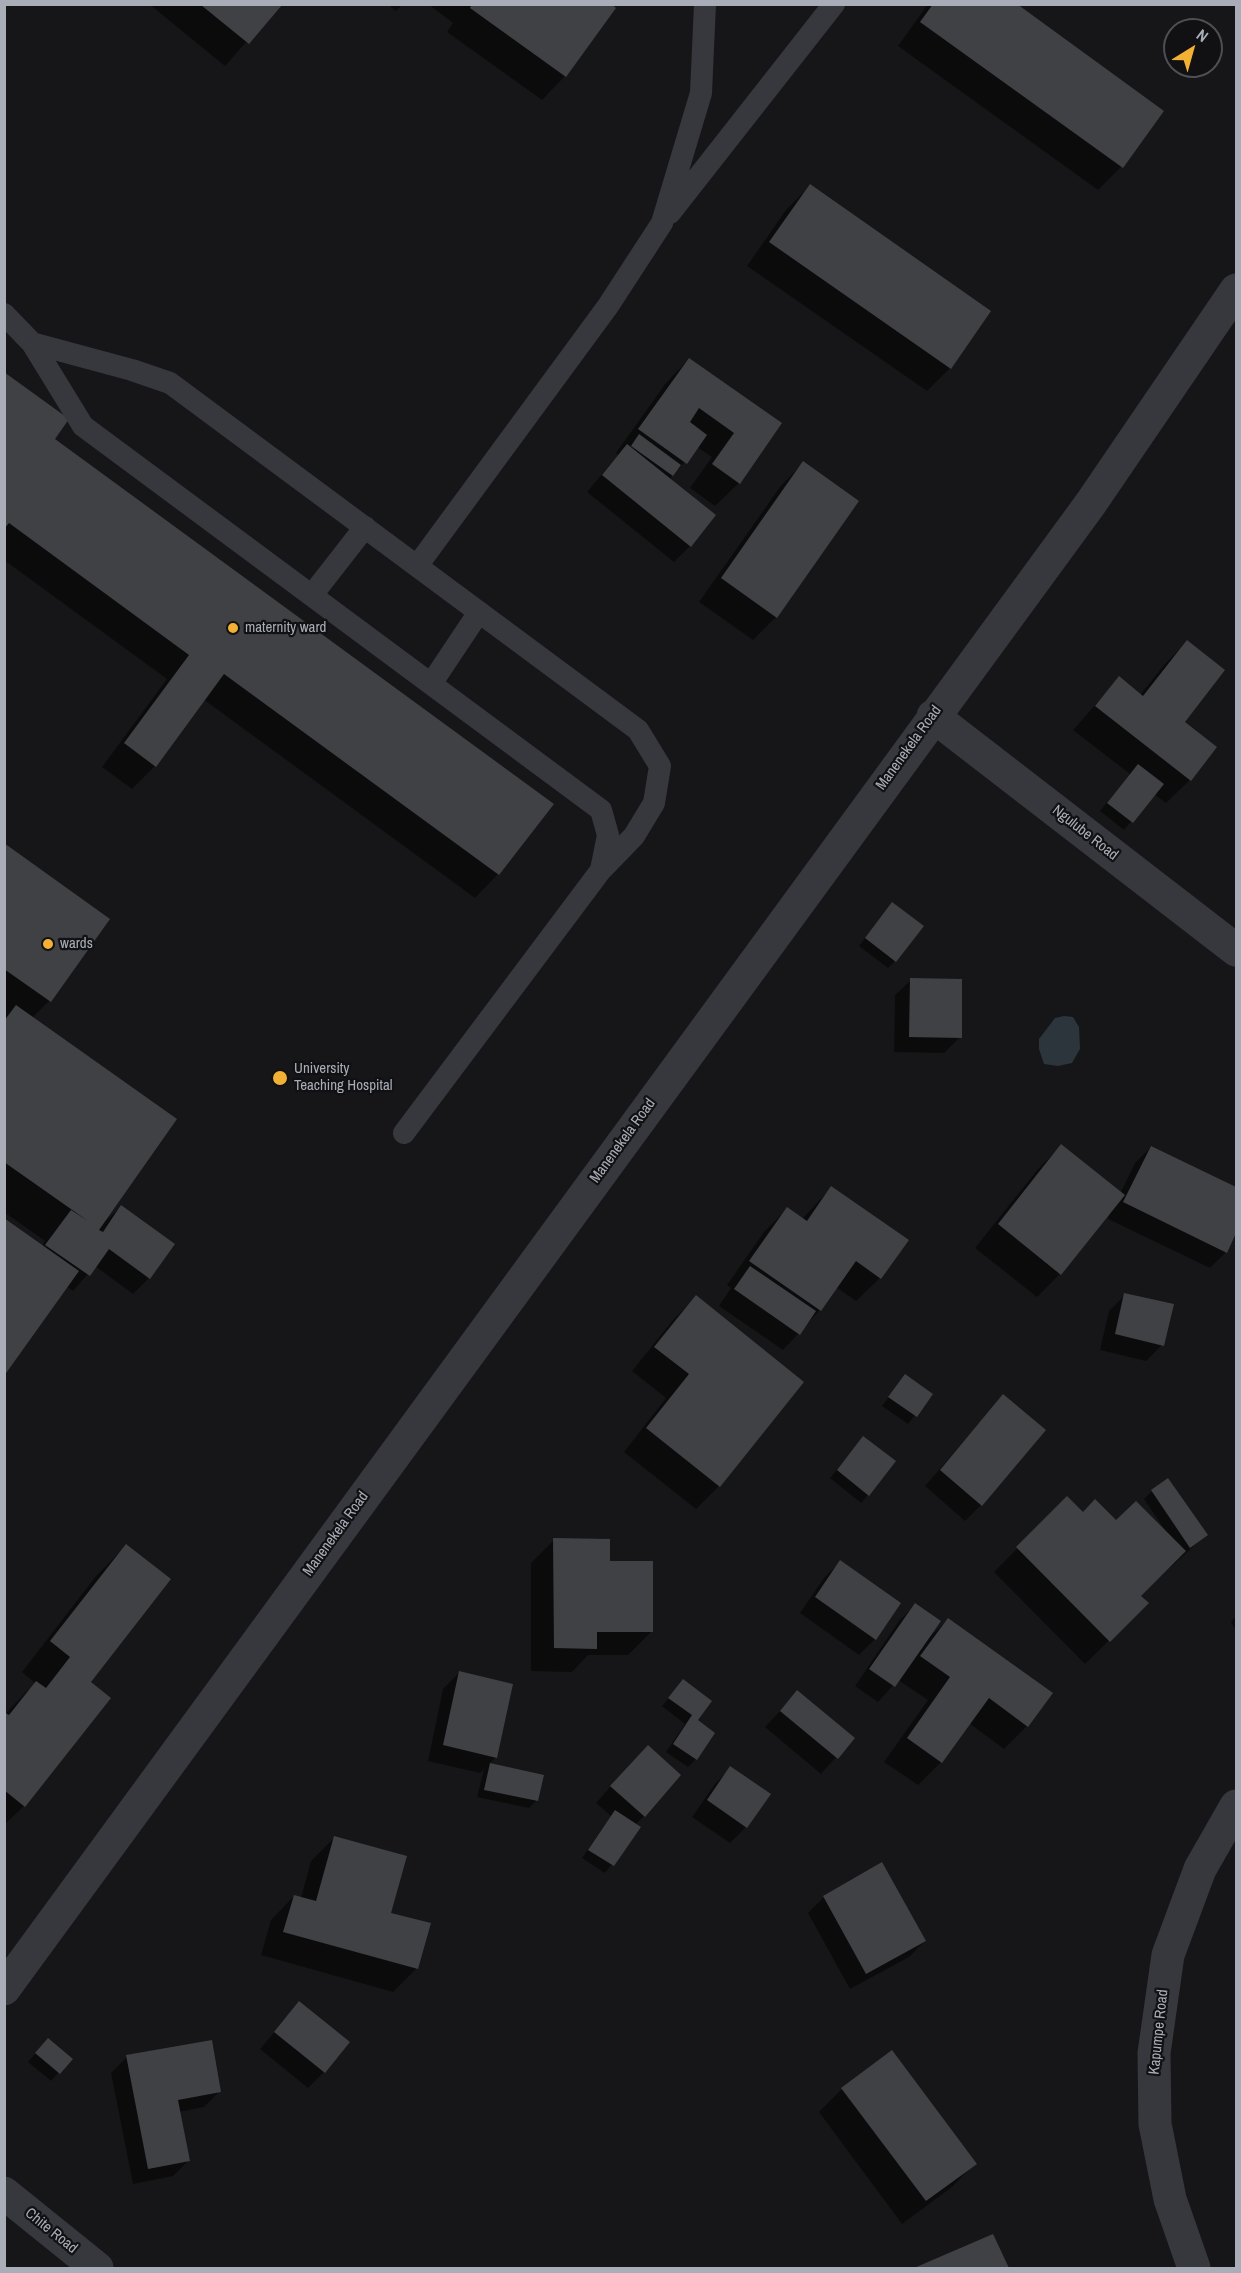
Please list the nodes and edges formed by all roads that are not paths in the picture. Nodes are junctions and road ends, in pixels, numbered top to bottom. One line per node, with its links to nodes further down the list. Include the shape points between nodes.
1 (705, 4): 3 (lane, via 701,93)
2 (834, 4): 3 (lane)
3 (662, 223): 8 (lane, via 608,306)
4 (1236, 290): 12 (street, Manenekela Road, via 1091,503)
5 (4, 314): 6 (lane)
6 (32, 344): 7 (lane, via 170,383); 9 (lane, via 83,426)
7 (365, 527): 8 (lane); 9 (lane)
8 (417, 566): 10 (lane)
9 (312, 595): 11 (lane)
10 (479, 612): 11 (lane); 13 (lane, via 638,730 660,766 654,803 634,836)
11 (431, 684): 13 (lane, via 601,810 608,835)
12 (933, 716): 14 (street, Ngulube Road); 17 (street, Manenekela Road)
13 (602, 870): 15 (lane)
14 (1236, 950)
15 (404, 1133)
16 (1236, 1806): 20 (street, Kapumpe Road, via 1200,1869 1168,1955 1154,2053 1155,2124 1170,2199)
17 (4, 1989)
18 (4, 2193): 19 (street, Chite Road)
19 (97, 2268)
20 (1194, 2268)

